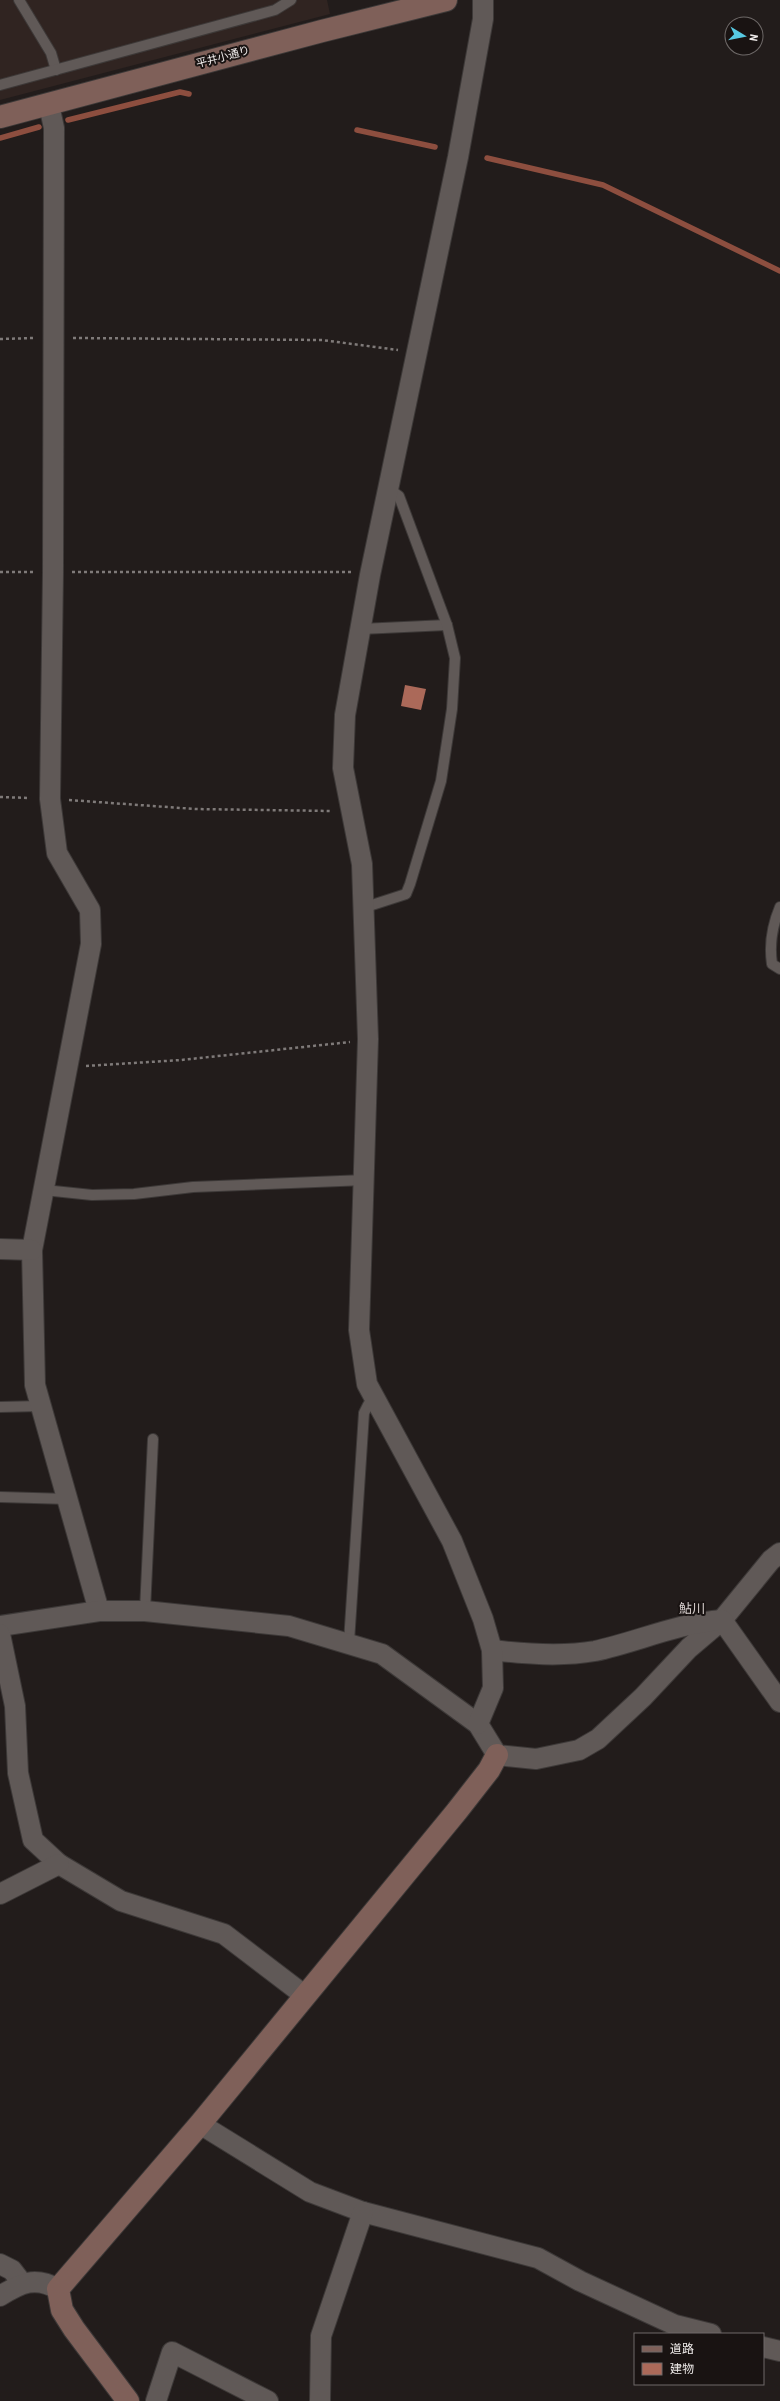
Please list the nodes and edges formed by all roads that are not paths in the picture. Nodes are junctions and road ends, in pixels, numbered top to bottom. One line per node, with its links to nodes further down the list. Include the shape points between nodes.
1 (19, 0): 5 (lane, via 51,53)
2 (291, 0): 5 (lane, via 275,10)
3 (446, 0): 7 (street, 平井小通り)
4 (483, 0): 9 (street, via 483,19 458,157)
5 (56, 70): 6 (lane)
6 (0, 85)
7 (49, 105): 8 (street, 平井小通り); 16 (street, via 54,128 50,799 57,853 90,910 91,944)
8 (0, 117)
9 (388, 488): 10 (lane, via 399,496); 11 (street)
10 (447, 625): 11 (lane); 12 (lane, via 455,658 452,709 437,796 406,894 372,905)
11 (361, 629): 12 (street, via 345,715 342,746 343,768 362,864)
12 (363, 905): 15 (street, via 368,1040)
13 (780, 907): 14 (lane, via 771,934 770,952 772,964)
14 (780, 969)
15 (365, 1180): 16 (lane, via 193,1187 134,1194 92,1195); 19 (street, via 359,1330 363,1368)
16 (44, 1190): 18 (street)
17 (0, 1249): 18 (street)
18 (32, 1250): 20 (street, via 36,1385)
19 (374, 1401): 31 (lane, via 368,1405 364,1413); 32 (street, via 452,1541 483,1619)
20 (41, 1406): 21 (lane); 24 (street)
21 (0, 1407)
22 (153, 1439): 27 (lane)
23 (0, 1498): 24 (lane)
24 (68, 1499): 26 (street)
25 (780, 1552): 28 (street)
26 (99, 1611): 27 (street); 29 (street)
27 (146, 1611): 31 (street, via 289,1626)
28 (722, 1620): 32 (street, via 702,1621 594,1651 553,1655); 33 (street); 35 (street, via 689,1648 643,1697 586,1747 536,1759)
29 (0, 1626)
30 (0, 1634): 36 (street, via 15,1706 18,1773 33,1840)
31 (349, 1642): 34 (street, via 382,1654)
32 (492, 1650): 34 (street, via 493,1688)
33 (780, 1702)
34 (478, 1724): 35 (street)
35 (497, 1756): 38 (street, via 457,1811)
36 (59, 1864): 37 (street); 38 (street, via 121,1901 224,1934)
37 (0, 1894)
38 (304, 1995): 39 (street)
39 (200, 2124): 40 (street, via 310,2192); 43 (street)
40 (363, 2212): 45 (street, via 538,2258 580,2281 675,2325); 51 (street, via 321,2336)
41 (0, 2264): 42 (street, via 12,2270)
42 (22, 2283): 43 (street, via 46,2282); 44 (street)
43 (58, 2289): 48 (street, via 62,2310)
44 (0, 2296)
45 (707, 2333)
46 (764, 2347): 47 (street)
47 (780, 2351)
48 (128, 2401)
49 (156, 2401): 50 (street, via 172,2352)
50 (268, 2401)
51 (320, 2401)

